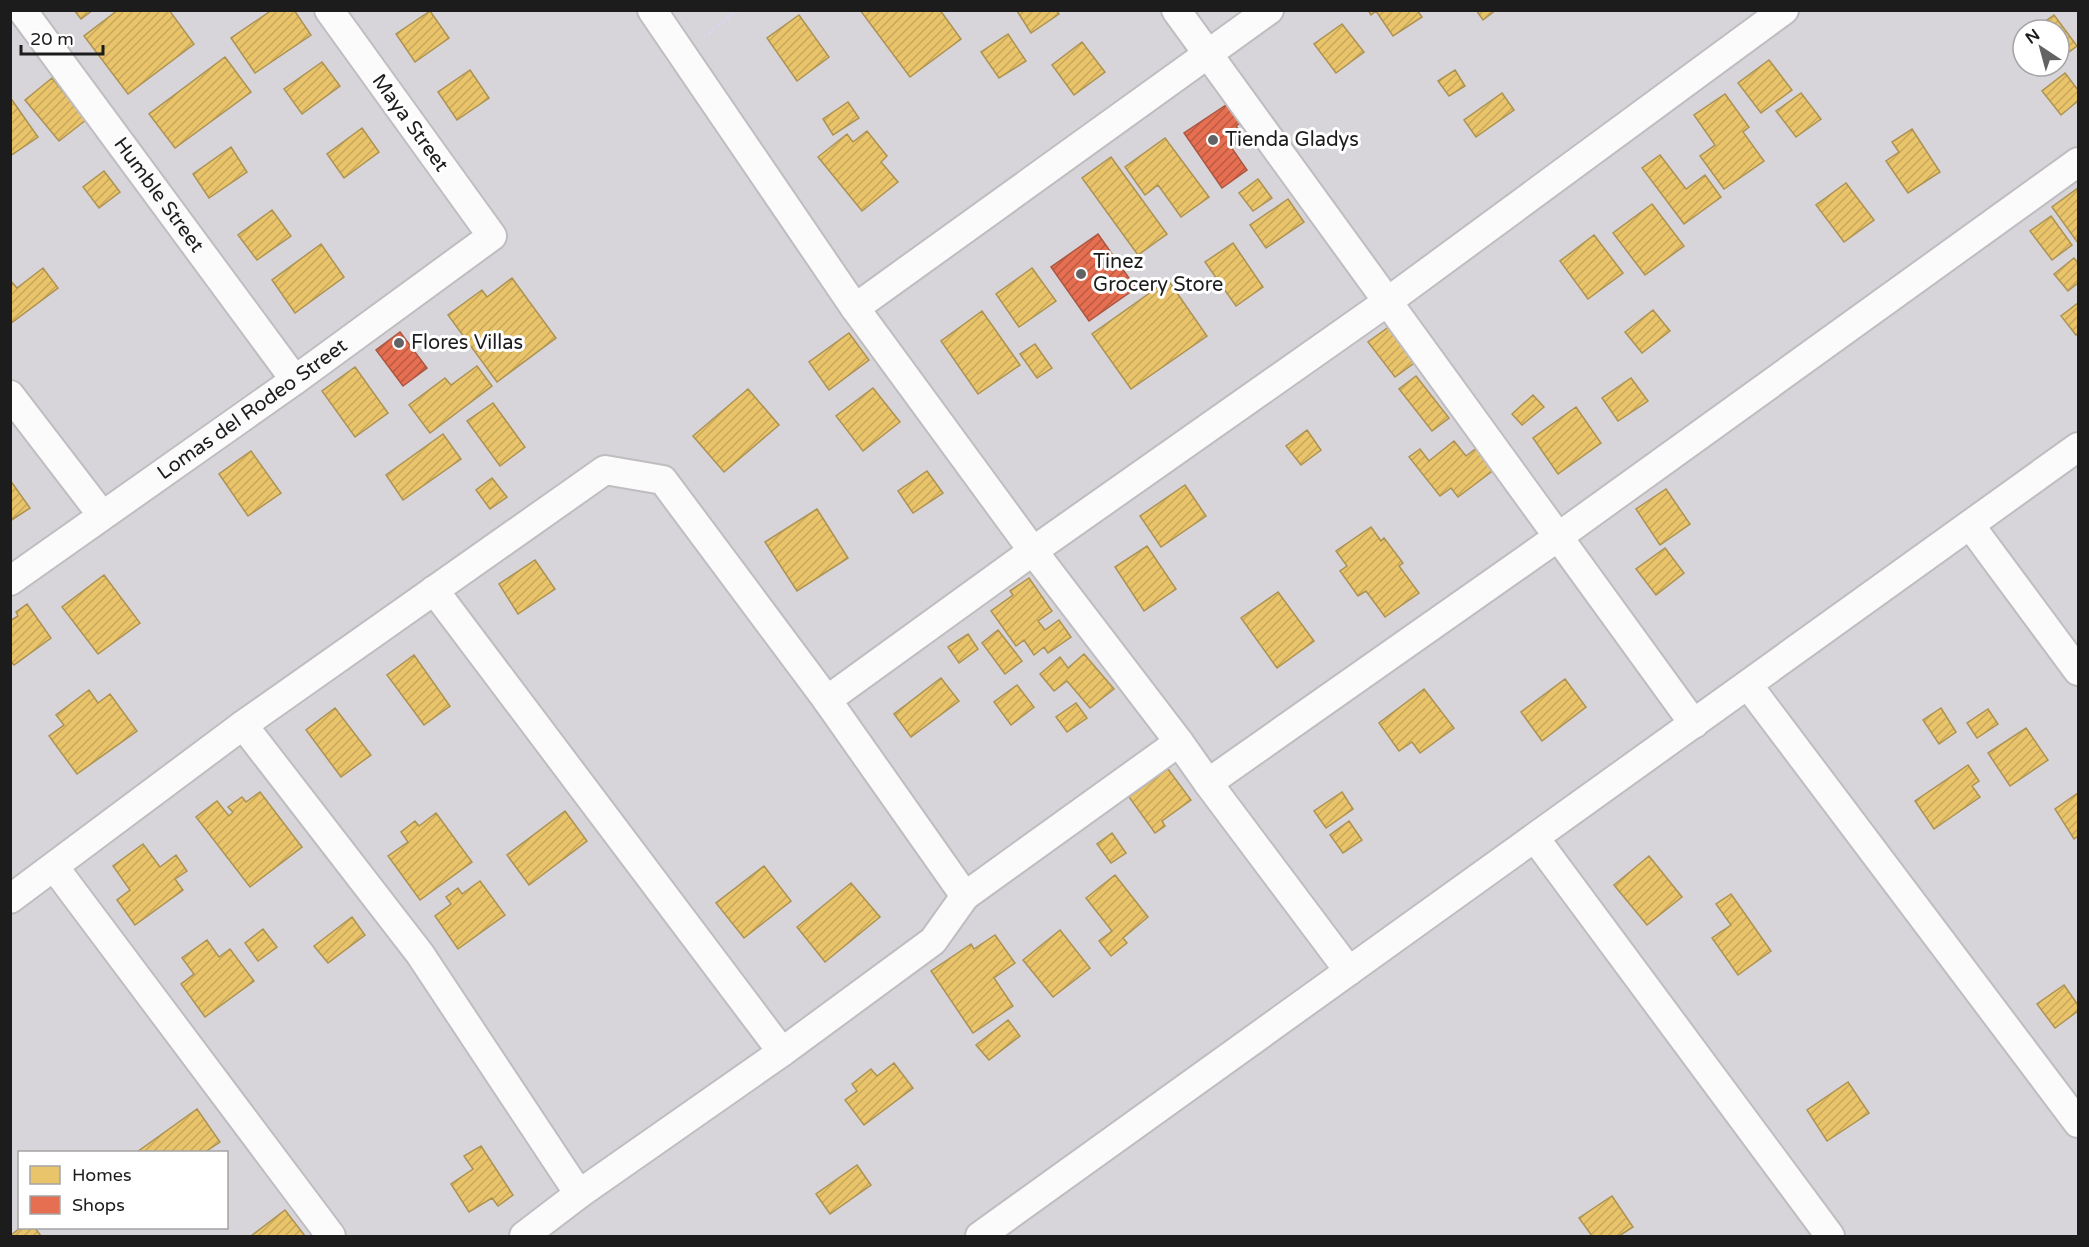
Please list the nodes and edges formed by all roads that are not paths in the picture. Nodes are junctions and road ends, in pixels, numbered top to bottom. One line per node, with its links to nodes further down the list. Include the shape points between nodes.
1 (22, 10): 12 (street, Humble Street)
2 (329, 10): 9 (street, Maya Street)
3 (652, 10): 11 (street)
4 (1176, 10): 7 (street)
5 (1269, 10): 7 (street)
6 (1784, 10): 10 (street)
7 (1208, 55): 10 (street); 11 (street)
8 (2079, 162): 17 (street)
9 (492, 236): 12 (street, Lomas del Rodeo Street)
10 (1387, 302): 17 (street); 18 (street)
11 (855, 308): 18 (street)
12 (295, 380): 15 (street, Lomas del Rodeo Street)
13 (10, 395): 15 (street)
14 (2079, 447): 16 (street)
15 (102, 515): 19 (street, Lomas del Rodeo Street)
16 (1970, 525): 21 (street); 22 (street)
17 (1558, 537): 24 (street); 27 (street)
18 (1033, 550): 23 (street); 26 (street)
19 (10, 581)
20 (434, 590): 23 (street, via 605,470 663,480); 25 (street); 33 (street)
21 (2079, 671)
22 (1748, 685): 24 (street); 34 (street)
23 (826, 700): 30 (street)
24 (1694, 724): 28 (street)
25 (243, 725): 29 (street); 35 (street, via 420,954)
26 (1179, 742): 27 (street); 30 (street)
27 (1208, 783): 32 (street)
28 (1535, 838): 32 (street); 39 (street)
29 (55, 868): 31 (street); 36 (street)
30 (965, 896): 33 (street, via 933,941)
31 (10, 899)
32 (1349, 972): 38 (street)
33 (782, 1052): 35 (street)
34 (2079, 1124)
35 (579, 1194): 37 (street)
36 (331, 1236)
37 (524, 1236)
38 (980, 1236)
39 (1830, 1236)

